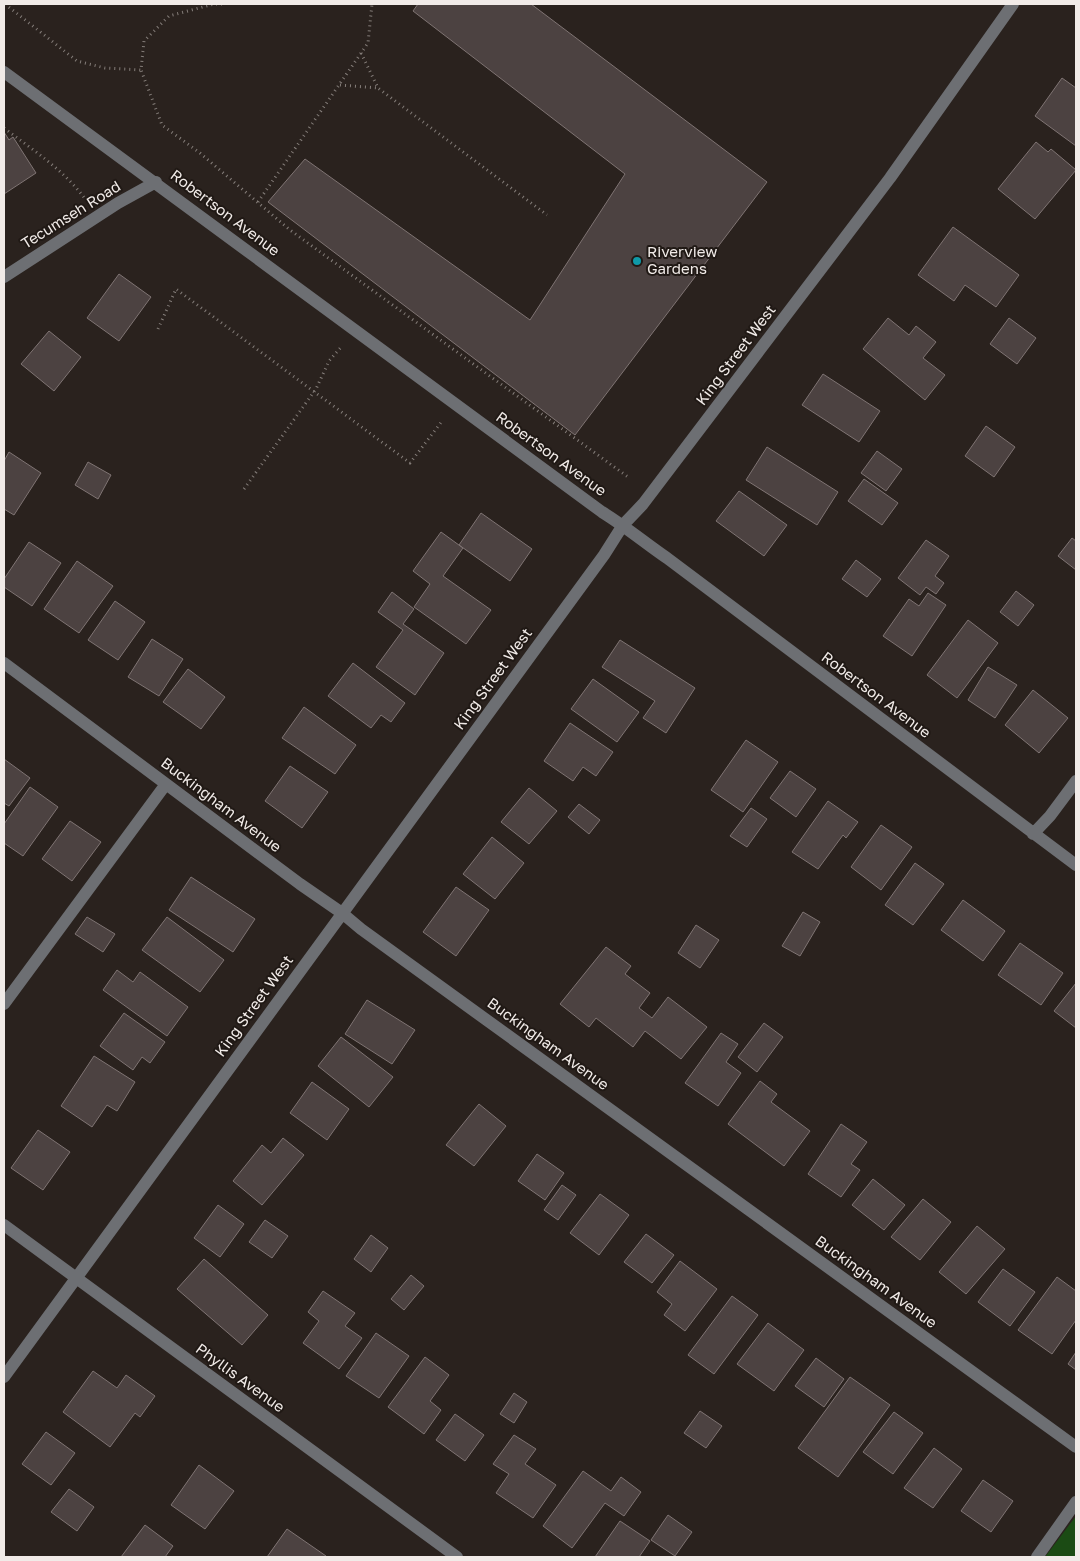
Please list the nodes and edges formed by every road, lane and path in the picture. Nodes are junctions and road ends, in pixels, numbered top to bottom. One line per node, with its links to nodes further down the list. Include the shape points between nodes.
1 (5, 4): 6 (path, via 77,61 105,68)
2 (222, 4): 6 (path, via 169,16 144,41)
3 (372, 4): 5 (path, via 368,43)
4 (1014, 4): 22 (street, King Street West, via 890,178 643,504)
5 (361, 53): 8 (path); 9 (path)
6 (141, 70): 12 (path, via 162,125)
7 (4, 72): 11 (street, Robertson Avenue)
8 (340, 85): 9 (path); 12 (path)
9 (378, 88): 14 (path)
10 (4, 128): 13 (path, via 55,166)
11 (156, 182): 13 (street, Tecumseh Road); 17 (street, Robertson Avenue)
12 (258, 202): 20 (path, via 290,230)
13 (98, 216): 15 (street, Tecumseh Road)
14 (547, 216)
15 (4, 276)
16 (158, 329): 18 (path, via 176,289)
17 (355, 330): 18 (path, via 329,360); 19 (street, Robertson Avenue)
18 (313, 392): 19 (path, via 410,463); 21 (path)
19 (455, 404): 22 (street, Robertson Avenue)
20 (628, 477)
21 (244, 489)
22 (623, 525): 26 (street, Robertson Avenue); 28 (street, King Street West)
23 (4, 663): 25 (street, Buckingham Avenue)
24 (1076, 780): 26 (street)
25 (166, 784): 28 (street, Buckingham Avenue); 29 (street)
26 (1034, 834): 27 (street, Robertson Avenue)
27 (1076, 865)
28 (342, 913): 31 (street, King Street West); 33 (street, Buckingham Avenue)
29 (4, 1004)
30 (4, 1225): 31 (street, Phyllis Avenue)
31 (76, 1277): 32 (street, King Street West); 35 (street, Phyllis Avenue)
32 (4, 1377)
33 (1076, 1447)
34 (1076, 1502): 36 (street)
35 (457, 1557)
36 (1037, 1557)

